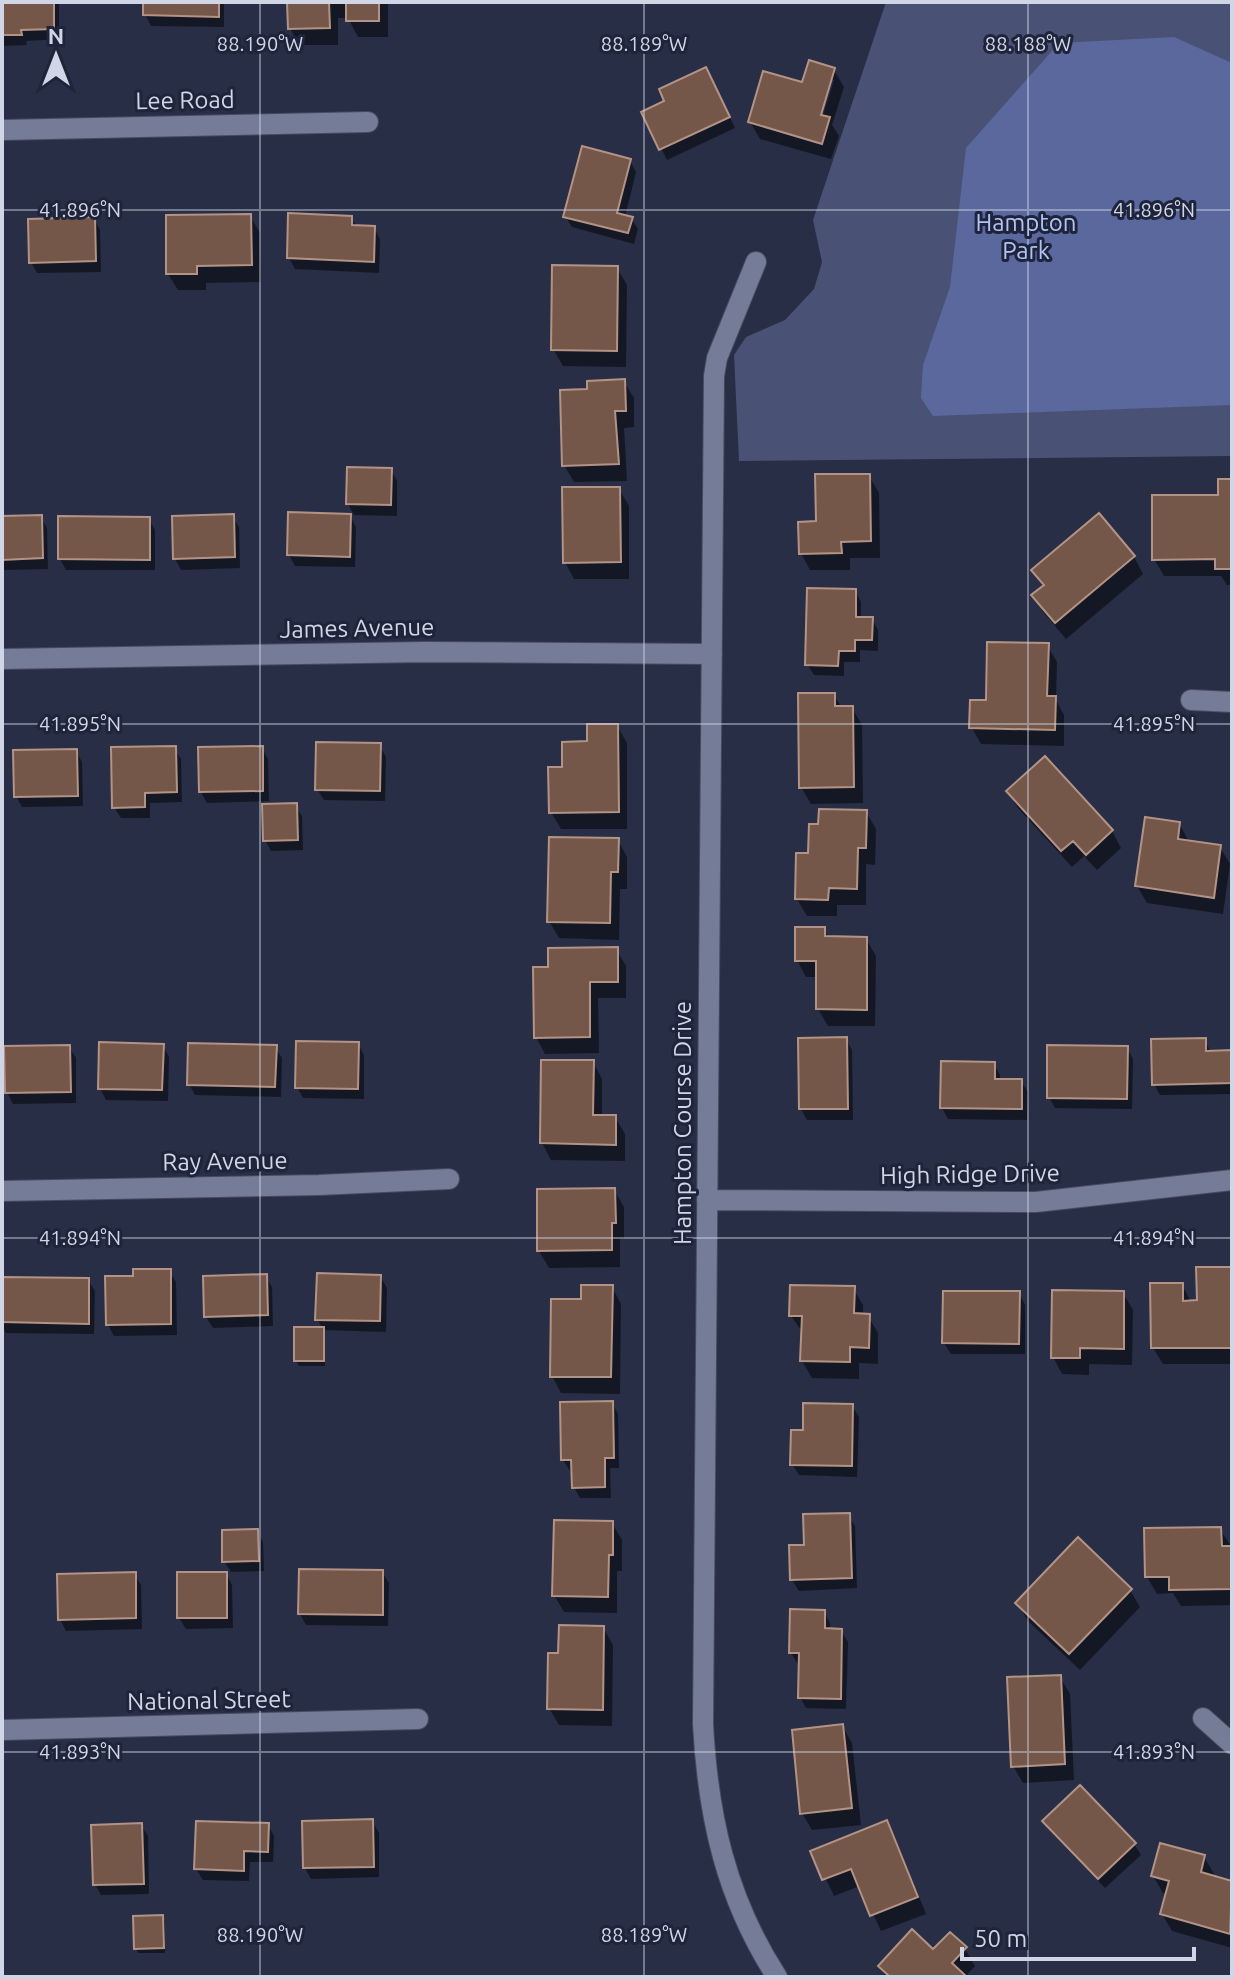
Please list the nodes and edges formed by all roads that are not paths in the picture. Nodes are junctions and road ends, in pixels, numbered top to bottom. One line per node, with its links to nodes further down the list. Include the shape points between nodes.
1 (368, 122): 2 (street, Lee Road)
2 (2, 130)
3 (756, 262): 4 (street, Hampton Course Drive, via 714,376)
4 (712, 654): 5 (street, James Avenue, via 424,652); 11 (street, Hampton Course Drive)
5 (2, 659)
6 (1191, 700): 7 (street)
7 (1232, 702)
8 (449, 1179): 10 (street, Ray Avenue)
9 (1232, 1180): 11 (street, High Ridge Drive, via 1036,1202)
10 (2, 1191)
11 (707, 1200): 16 (street, Hampton Course Drive, via 706,1783 728,1878)
12 (1203, 1718): 15 (street)
13 (418, 1719): 14 (street, National Street)
14 (2, 1730)
15 (1232, 1744)
16 (777, 1977)

